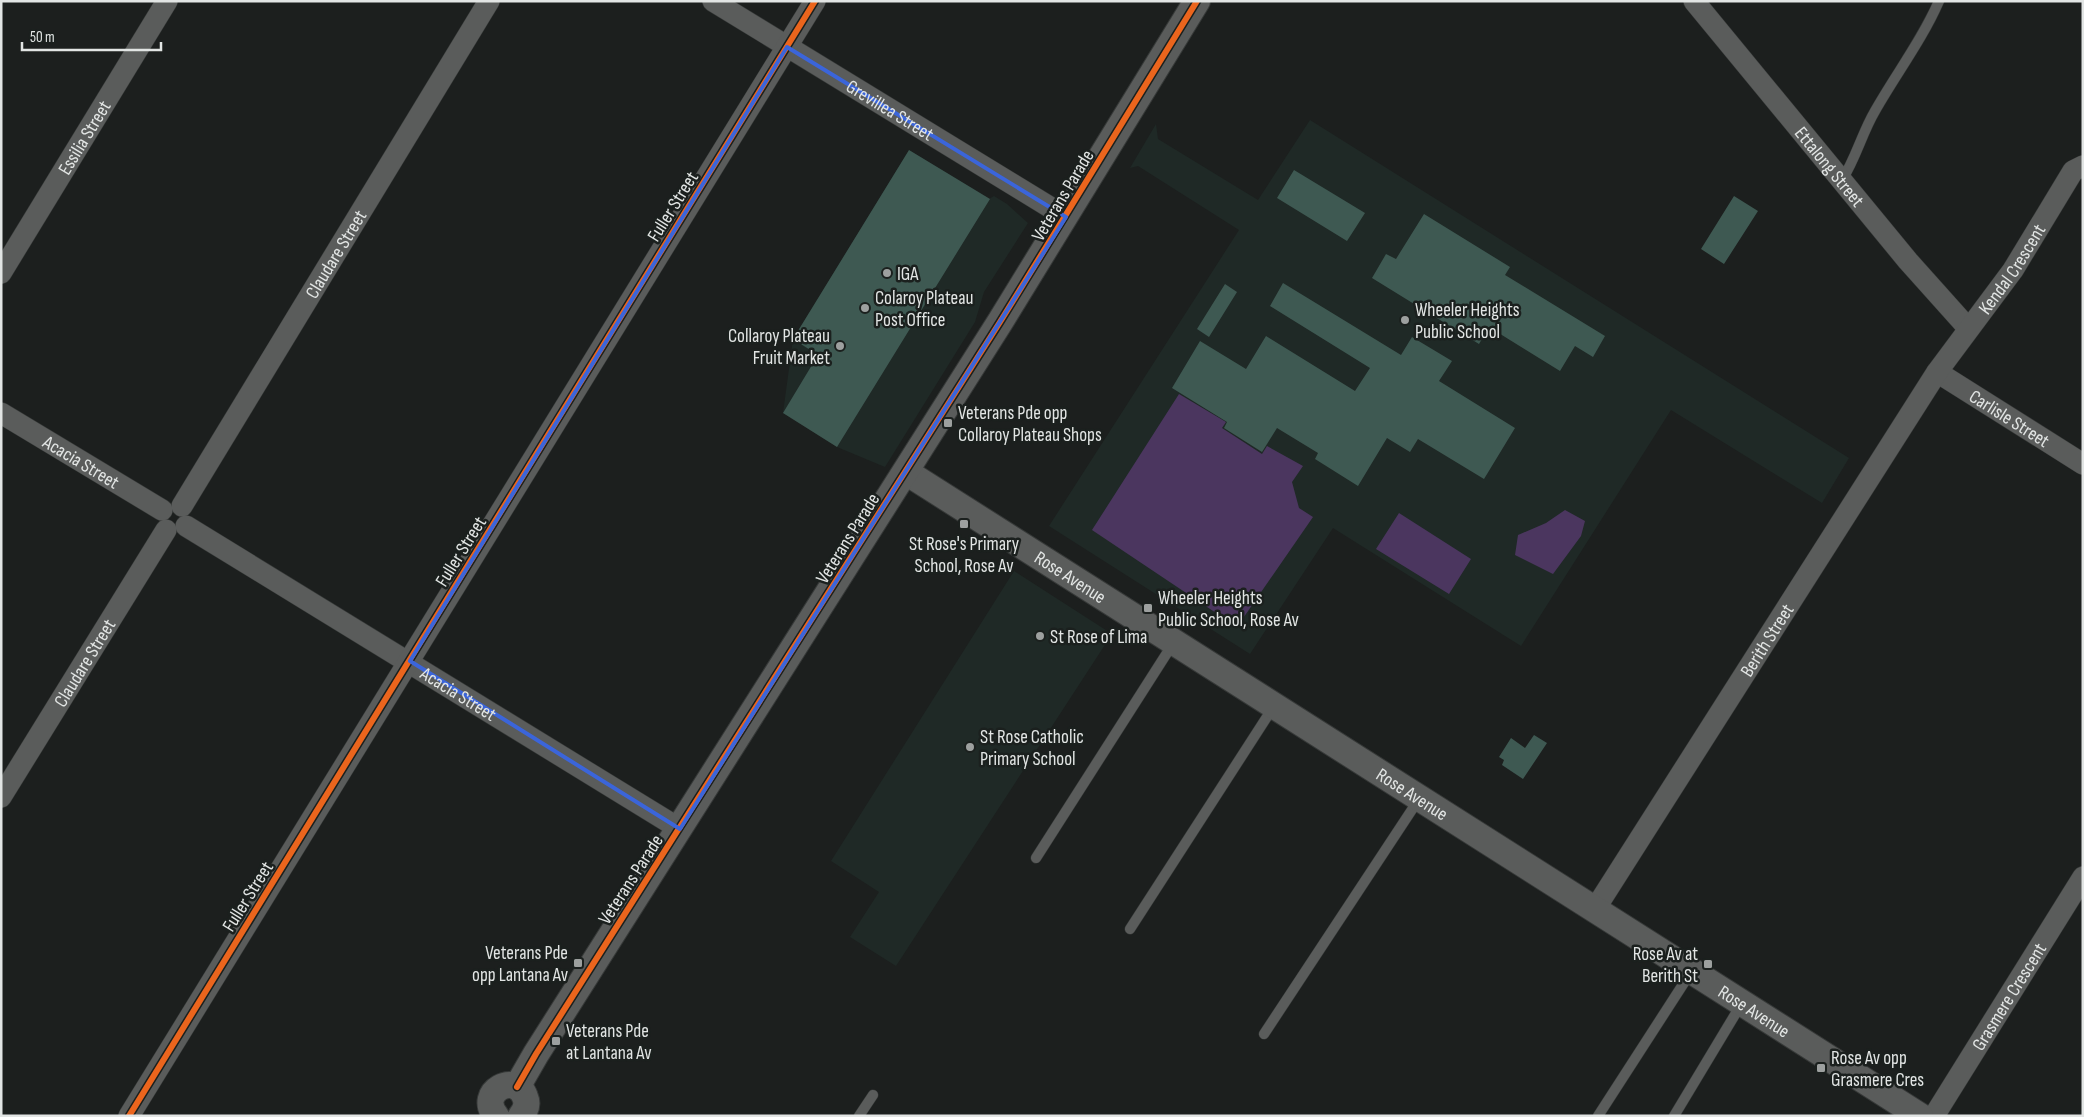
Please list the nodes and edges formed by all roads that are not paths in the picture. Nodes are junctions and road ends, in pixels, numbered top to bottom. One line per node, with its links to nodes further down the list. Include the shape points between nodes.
1 (167, 1): 12 (street, Essilia Street)
2 (489, 1): 18 (street, Claudare Street)
3 (713, 1): 8 (street, Grevillea Street)
4 (816, 1): 8 (street, Fuller Street)
5 (1197, 1): 11 (street, Veterans Parade)
6 (1694, 1): 10 (street, Ettalong Street)
7 (1939, 1): 10 (lane, via 1875,110)
8 (788, 47): 11 (street, Grevillea Street); 20 (street, Fuller Street)
9 (2083, 166): 13 (street, Kendal Crescent, via 2074,171 2013,270)
10 (1842, 180): 13 (street, Ettalong Street)
11 (1066, 217): 17 (street, Veterans Parade)
12 (1, 273)
13 (1968, 328): 14 (street, Kendal Crescent)
14 (1937, 372): 16 (street, Carlisle Street); 27 (street, Berith Street)
15 (1, 413): 18 (street, Acacia Street)
16 (2083, 464)
17 (906, 472): 19 (street, Rose Avenue); 24 (street, Veterans Parade)
18 (174, 518): 20 (street, Acacia Street); 22 (street, Claudare Street)
19 (1174, 642): 21 (street, Rose Avenue); 25 (lane)
20 (410, 661): 24 (street, Acacia Street); 35 (street, Fuller Street)
21 (1274, 705): 23 (street, Rose Avenue); 28 (lane)
22 (1, 797)
23 (1420, 798): 27 (street, Rose Avenue); 31 (lane)
24 (680, 828): 32 (street, Veterans Parade)
25 (1036, 858)
26 (2083, 877): 41 (street, Grasmere Crescent)
27 (1595, 909): 29 (street, Rose Avenue)
28 (1130, 929)
29 (1691, 970): 30 (street, Rose Avenue); 38 (lane)
30 (1742, 1003): 39 (lane); 40 (street, Rose Avenue)
31 (1264, 1034)
32 (517, 1087): 34 (street, via 525,1095); 36 (street, via 505,1085 494,1092 490,1103)
33 (873, 1095): 37 (lane)
34 (525, 1114)
35 (129, 1116)
36 (496, 1116)
37 (859, 1116)
38 (1598, 1116)
39 (1674, 1116)
40 (1920, 1116)
41 (1934, 1116)

